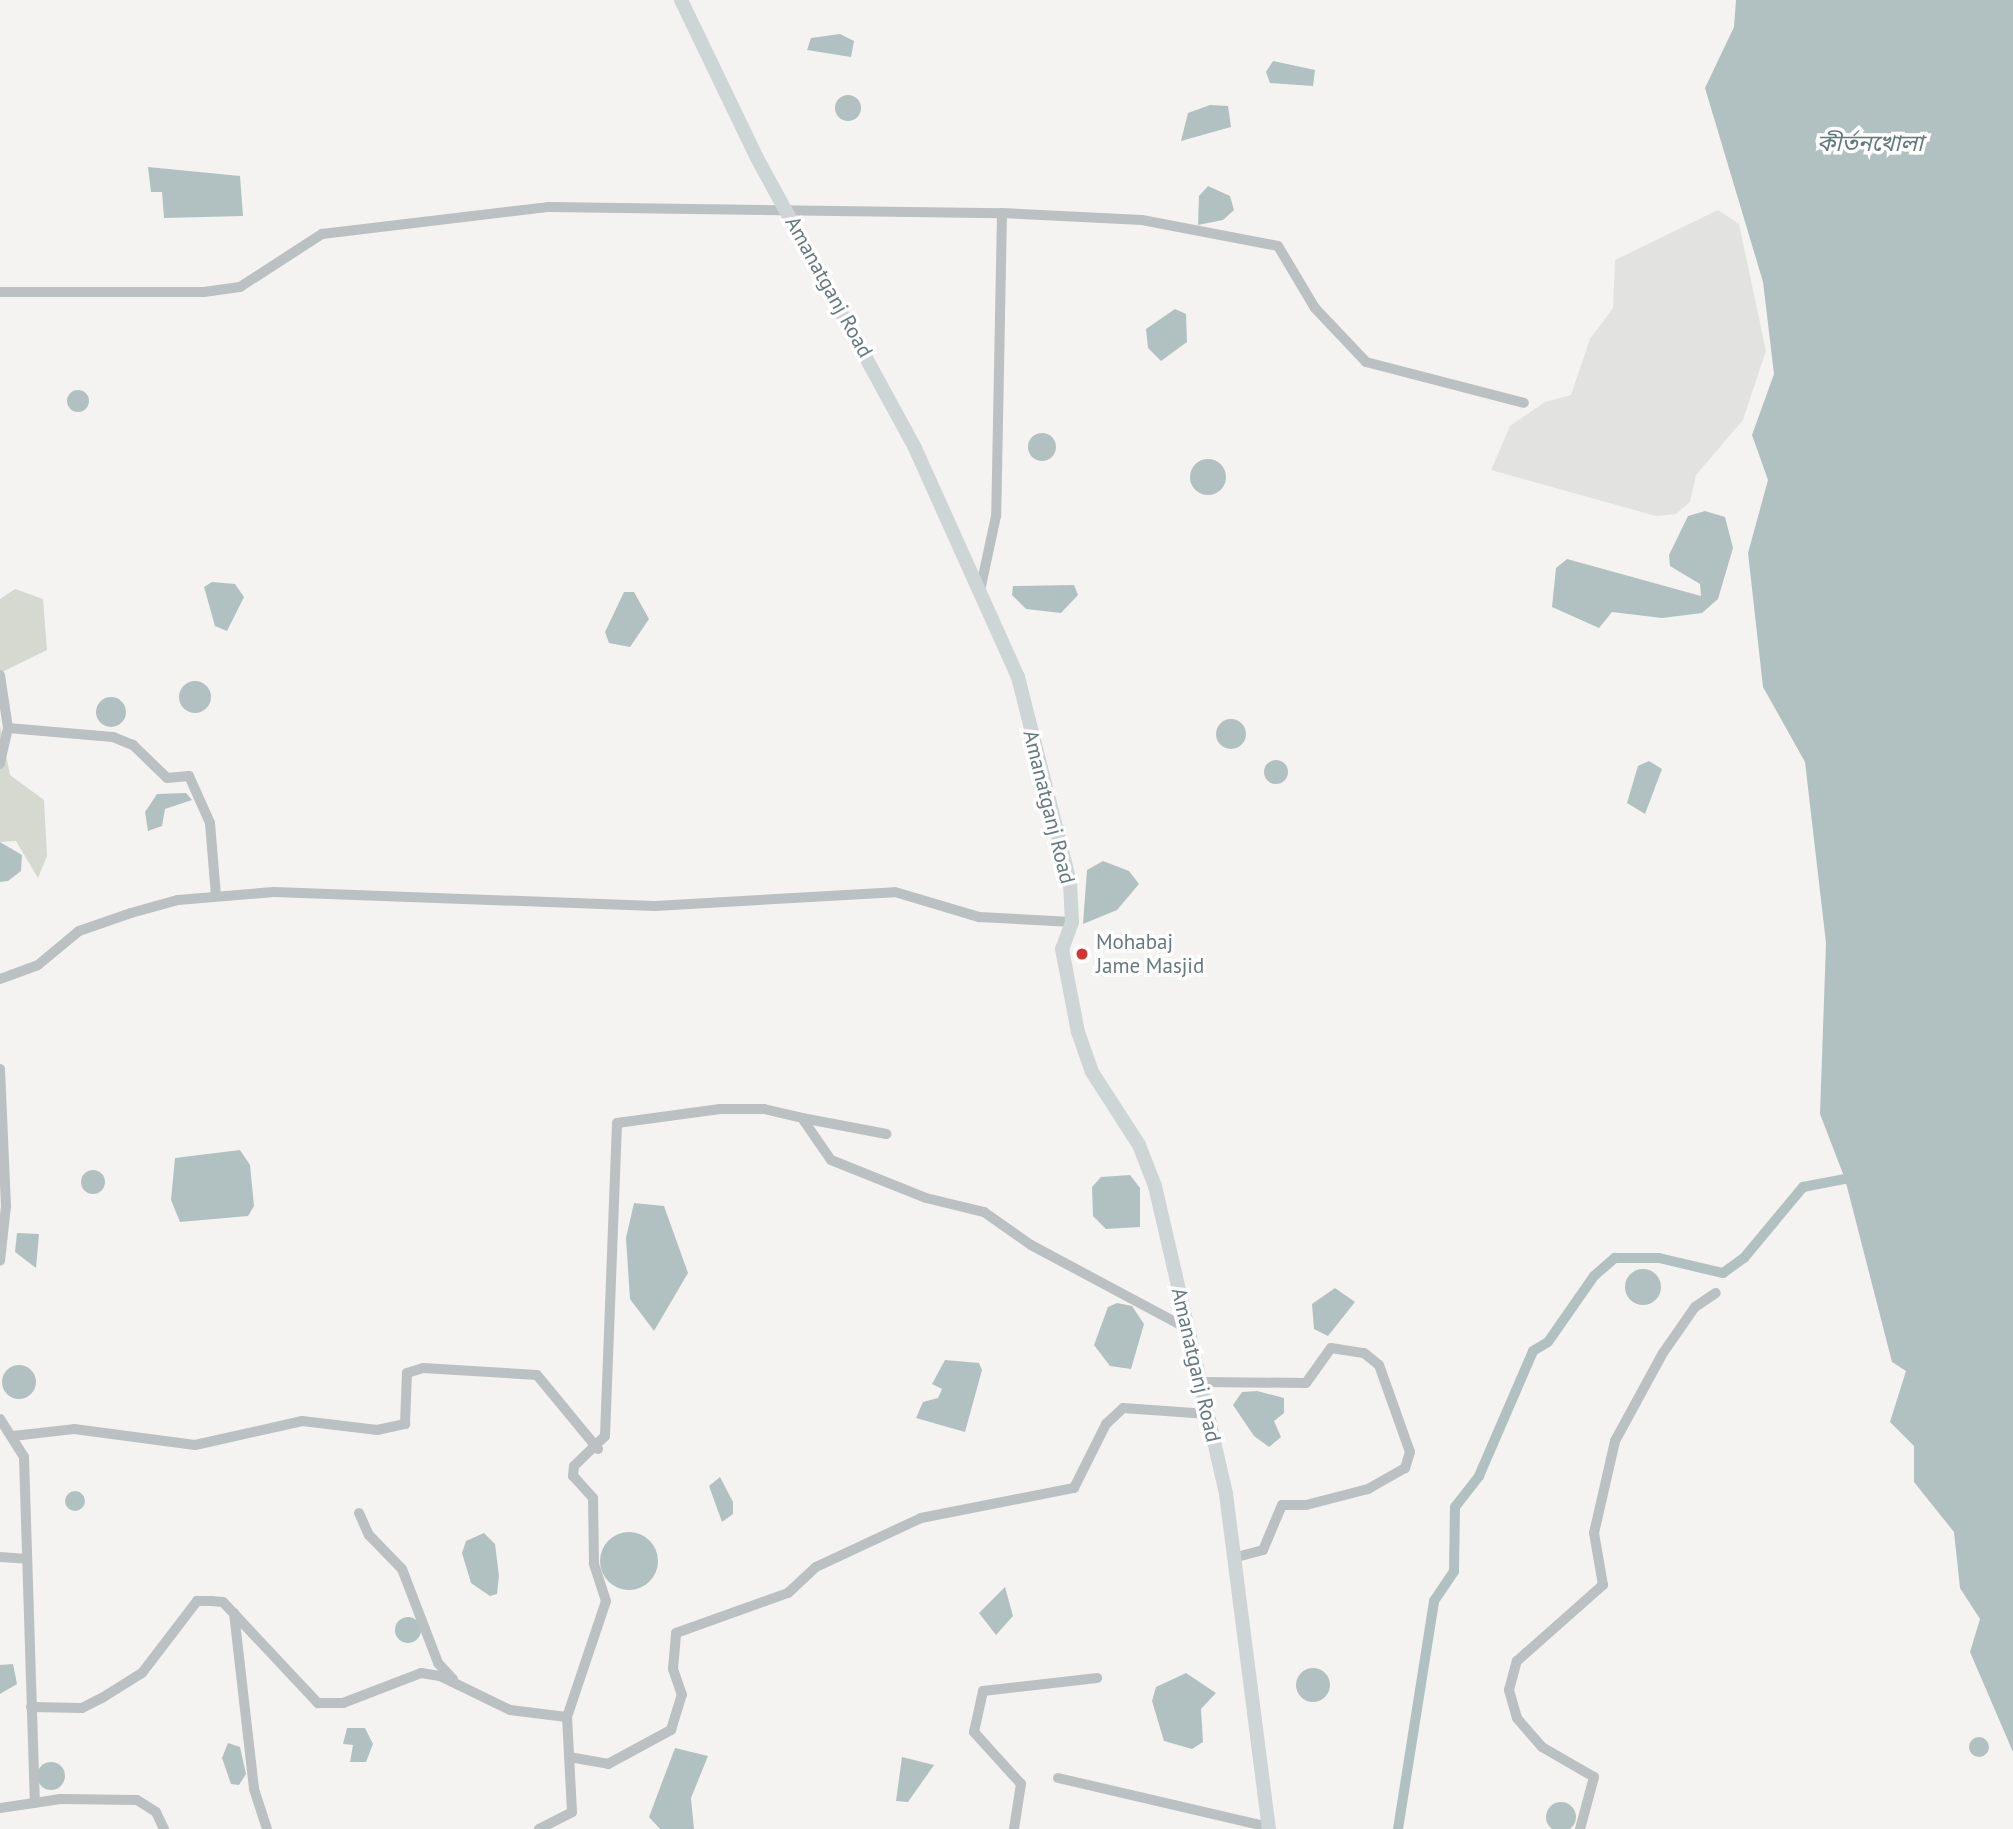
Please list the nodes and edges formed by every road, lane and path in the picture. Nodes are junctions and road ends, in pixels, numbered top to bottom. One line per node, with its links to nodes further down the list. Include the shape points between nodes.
1 (681, 0): 2 (main road, Amanatganj Road)
2 (786, 209): 3 (street); 4 (street, via 549,207 322,234 240,287 167,295); 6 (main road, Amanatganj Road, via 863,348)
3 (1002, 213): 5 (street, via 1142,220 1278,246 1315,308 1366,362); 6 (street, via 996,516)
4 (0, 292)
5 (1524, 403)
6 (981, 586): 11 (main road, Amanatganj Road, via 1017,677 1070,883)
7 (0, 675): 8 (street)
8 (8, 728): 9 (street); 10 (street, via 113,737 133,745 167,778 189,776 210,822)
9 (0, 764)
10 (216, 896): 11 (street, via 274,892 655,906 895,892 979,917); 12 (street, via 177,900 79,931 38,965)
11 (1072, 922): 18 (main road, Amanatganj Road, via 1062,949 1078,1032 1092,1072 1139,1145 1155,1186)
12 (0, 979)
13 (0, 1069): 16 (street, via 6,1206)
14 (802, 1118): 15 (street); 18 (street, via 831,1160 926,1198 984,1212 1031,1245); 23 (street, via 764,1109 720,1109 617,1123 613,1342 605,1436)
15 (887, 1134)
16 (0, 1261)
17 (1716, 1293): 42 (street, via 1695,1307 1669,1344 1615,1441 1594,1533 1603,1586 1517,1661 1509,1690 1517,1718 1542,1747 1594,1777)
18 (1188, 1329): 19 (main road, Amanatganj Road)
19 (1200, 1382): 20 (main road, Amanatganj Road); 26 (street, via 1306,1383 1331,1348 1364,1353 1379,1365 1410,1452 1405,1468 1367,1489 1306,1506 1282,1505 1263,1550)
20 (1208, 1414): 26 (main road, Amanatganj Road); 33 (street, via 1123,1408 1106,1424 1074,1488 921,1518 816,1567 788,1593 676,1633 673,1669 682,1695 671,1730 608,1764)
21 (0, 1419): 22 (street)
22 (13, 1436): 23 (street, via 74,1429 195,1445 302,1421 377,1430 405,1424 407,1373 423,1368 537,1375); 27 (street, via 24,1457)
23 (597, 1450): 32 (street, via 574,1466 573,1476 593,1497 594,1563 606,1601)
24 (359, 1513): 30 (street, via 369,1535 402,1569 438,1663)
25 (0, 1557): 27 (street)
26 (1233, 1558): 37 (main road, Amanatganj Road)
27 (27, 1559): 31 (street)
28 (234, 1613): 30 (street, via 318,1703 343,1703 421,1673); 31 (street, via 223,1602 197,1601 142,1673 82,1708); 39 (street, via 254,1789)
29 (1097, 1678): 41 (street, via 983,1691 974,1732 1021,1784)
30 (462, 1689): 32 (street, via 519,1712)
31 (31, 1707): 35 (street)
32 (567, 1717): 33 (street)
33 (569, 1757): 40 (street, via 572,1812)
34 (1058, 1778): 37 (street)
35 (35, 1803): 36 (street); 38 (street, via 137,1800 156,1812)
36 (0, 1808)
37 (1269, 1828)
38 (164, 1829)
39 (267, 1829)
40 (538, 1829)
41 (1014, 1829)
42 (1580, 1829)

